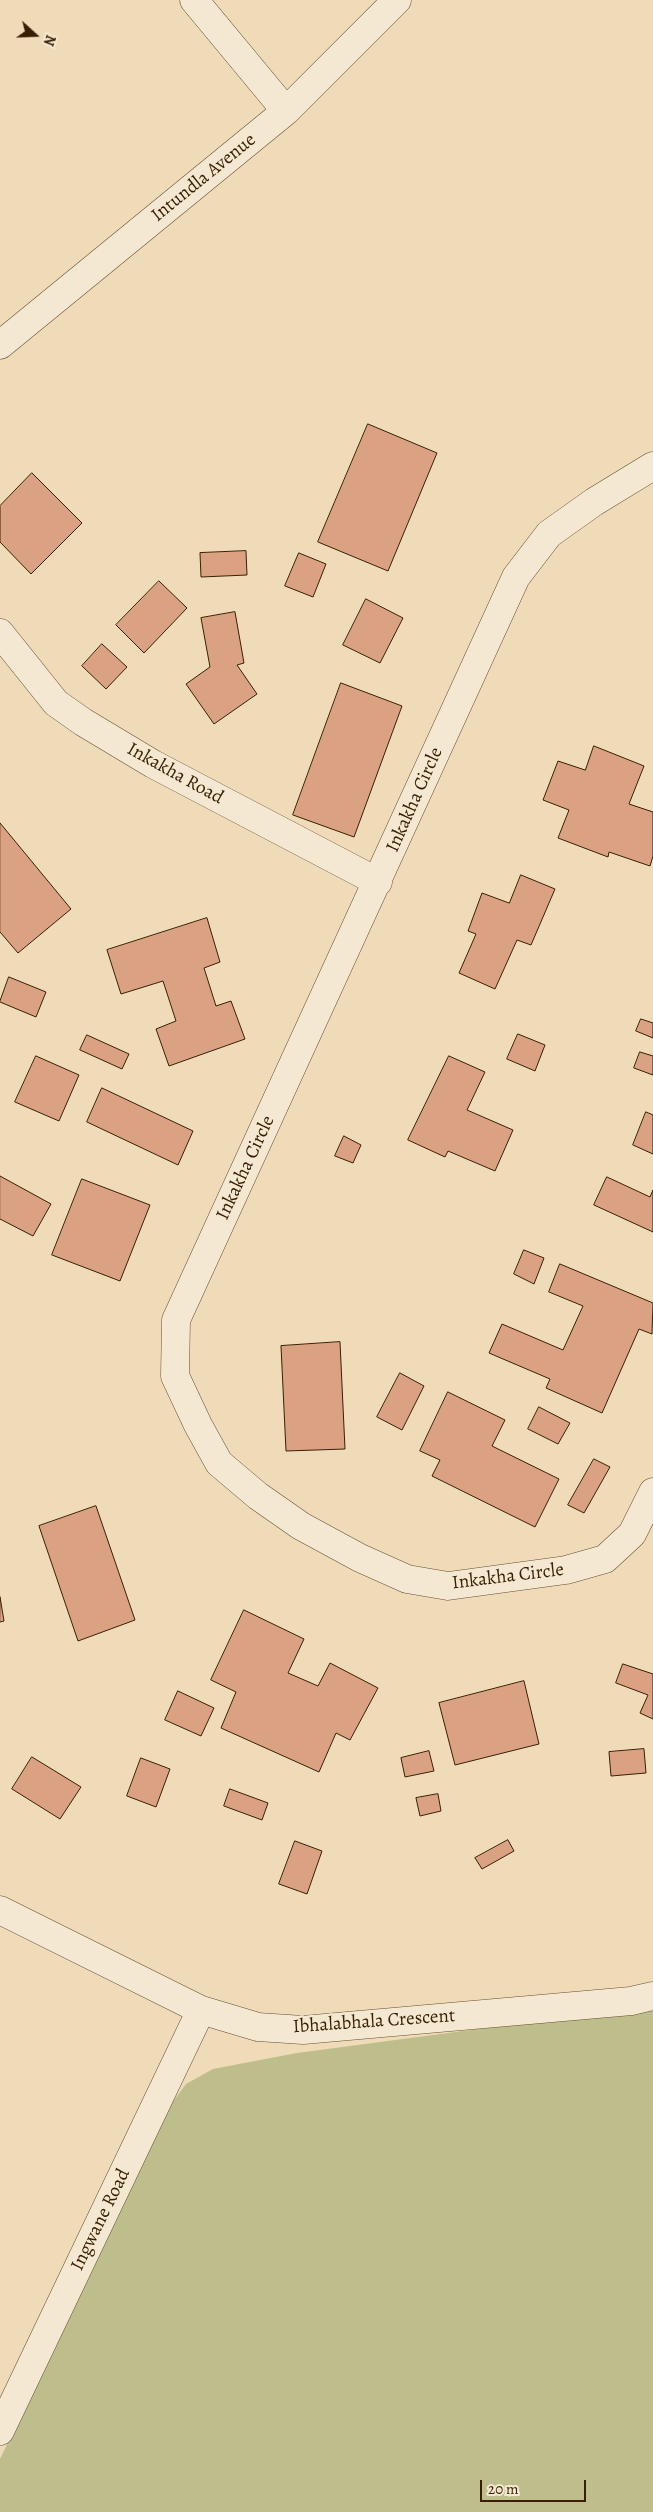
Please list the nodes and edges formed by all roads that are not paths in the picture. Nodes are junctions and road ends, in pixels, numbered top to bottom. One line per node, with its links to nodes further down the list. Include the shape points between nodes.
1 (194, 0): 3 (street)
2 (397, 0): 3 (street, Intundla Avenue)
3 (286, 111): 4 (street, Intundla Avenue)
4 (0, 345)
5 (653, 466): 7 (street, Inkakha Circle, via 549,534 516,578)
6 (0, 633): 7 (street, Inkakha Road, via 56,703 82,722 153,764)
7 (378, 882): 8 (street, Inkakha Circle, via 176,1320 175,1376 219,1463 301,1526 407,1579 448,1586 566,1570 605,1559 632,1534)
8 (653, 1492)
9 (0, 1910): 11 (street, Ibhalabhala Crescent)
10 (653, 1996): 11 (street, Ibhalabhala Crescent, via 631,2001 303,2030 258,2027)
11 (201, 2010): 12 (street, Ingwane Road)
12 (0, 2430)

